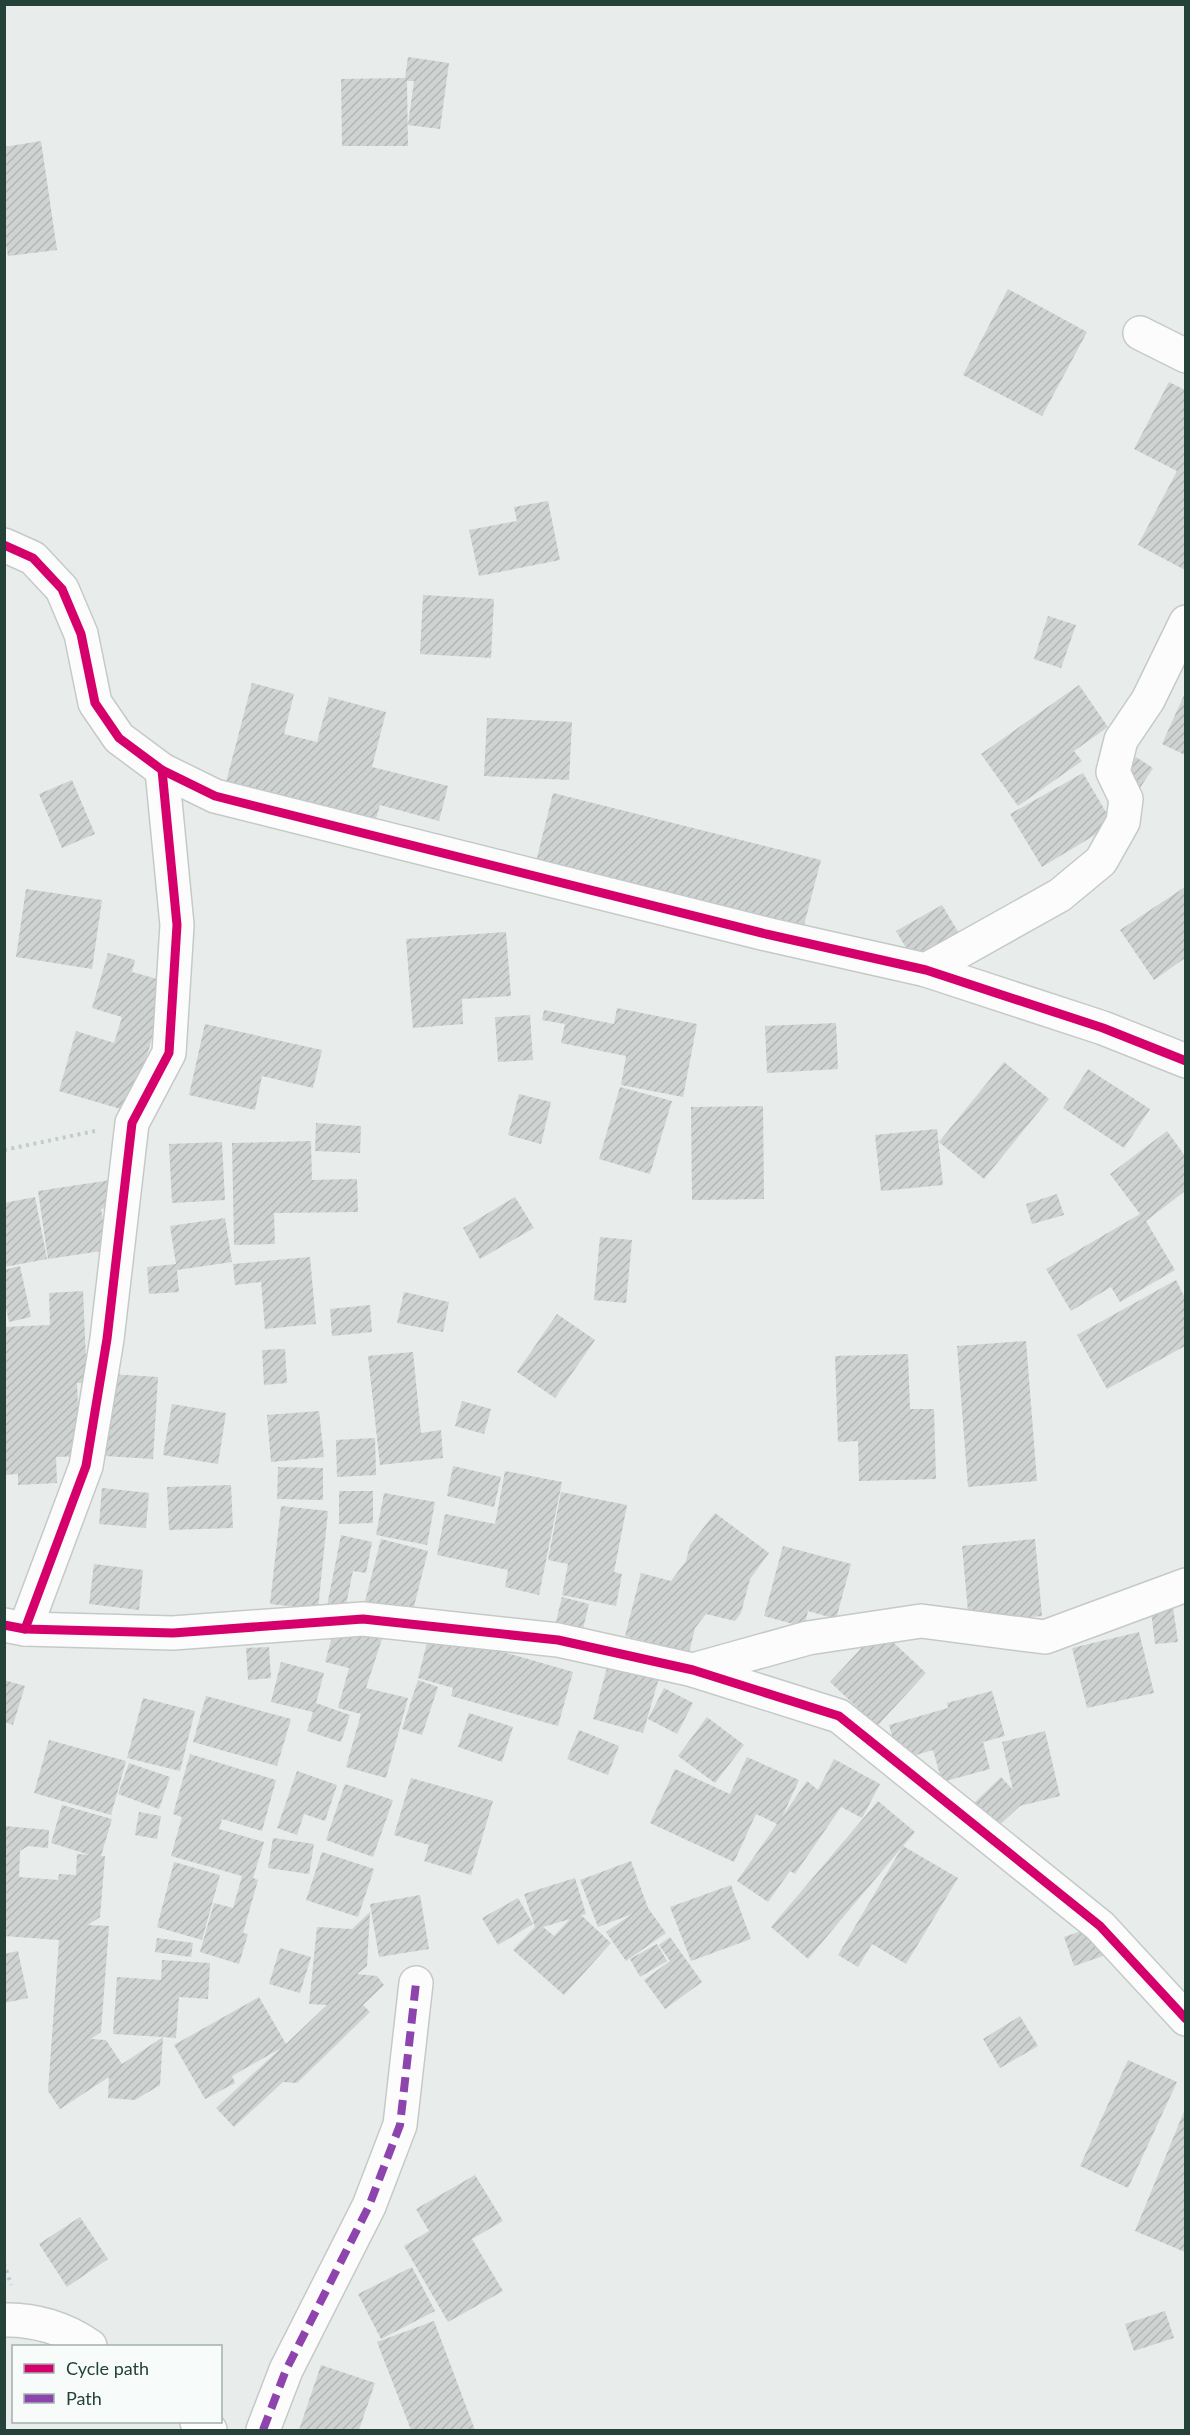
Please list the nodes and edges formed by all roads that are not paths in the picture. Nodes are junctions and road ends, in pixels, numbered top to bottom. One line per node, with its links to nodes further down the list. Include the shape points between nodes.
1 (1140, 333): 2 (street)
2 (1185, 356)
3 (4, 545): 5 (street, via 33,558 62,589 81,634 95,703 119,738)
4 (1185, 622): 6 (street, via 1148,700 1121,740 1113,772 1125,799 1123,822 1101,861 1060,895)
5 (162, 770): 6 (street, via 215,796 291,817); 9 (street, via 177,925 168,1053 132,1123 107,1339 86,1466)
6 (926, 970): 7 (street, via 1103,1028)
7 (1185, 1061)
8 (1185, 1585): 10 (street, via 1045,1637 921,1621 808,1638)
9 (15, 1627): 10 (street, via 173,1633 363,1619 558,1640)
10 (693, 1670): 12 (street, via 838,1716 1100,1926)
11 (416, 1983): 15 (street, via 400,2125 369,2206 286,2370)
12 (1185, 2019)
13 (4, 2320): 14 (street, via 23,2319 72,2333)
14 (89, 2345)
15 (263, 2430)

